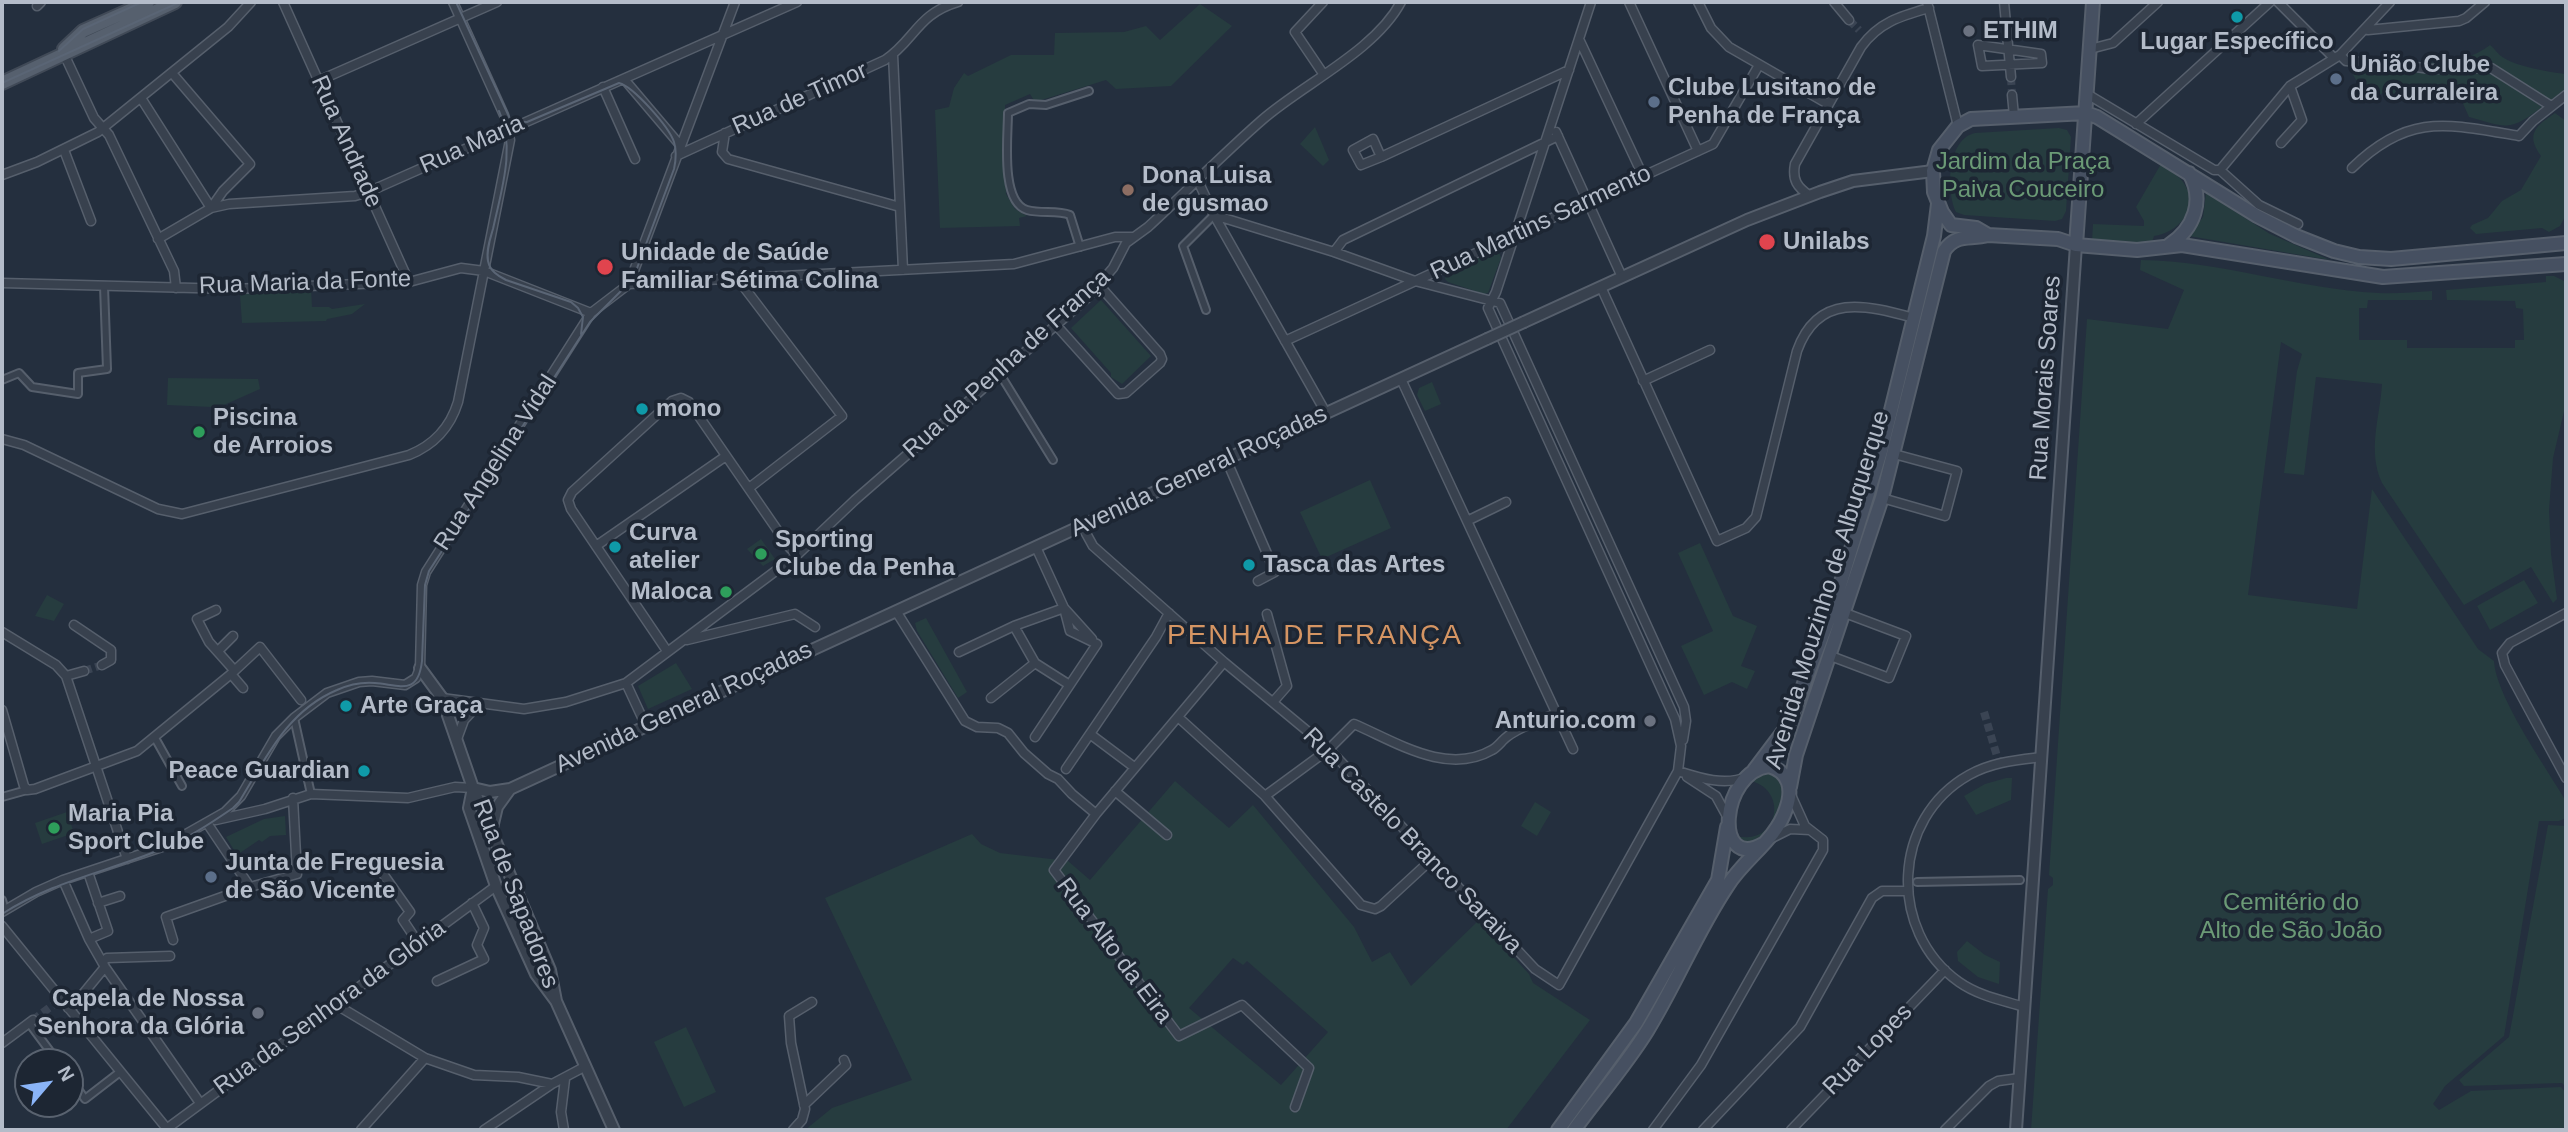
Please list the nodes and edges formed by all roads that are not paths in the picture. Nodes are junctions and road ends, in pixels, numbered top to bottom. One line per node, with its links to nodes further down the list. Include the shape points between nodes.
1 (148, 2): 42 (main road, via 83,31 62,50)
2 (175, 2): 32 (main road)
3 (251, 2): 38 (street, via 234,22)
4 (283, 2): 43 (street, Rua Andrade)
5 (453, 2): 25 (street)
6 (497, 2): 25 (street)
7 (735, 2): 28 (street)
8 (797, 2): 28 (street, Rua Maria)
9 (958, 2): 23 (street)
10 (1323, 2): 39 (street, via 1296,32)
11 (1401, 2): 39 (street, Rua da Penha de França, via 1355,52)
12 (1591, 2): 29 (street)
13 (1629, 2): 68 (street)
14 (1698, 2): 35 (street, via 1722,41)
15 (1834, 2): 26 (street)
16 (2004, 2): 31 (street)
17 (2093, 2): 30 (main road, Rua Morais Soares)
18 (2158, 2): 30 (street, via 2113,43)
19 (2270, 2): 56 (street)
20 (2278, 2): 34 (street)
21 (2390, 2): 27 (street)
22 (2485, 2): 27 (street, via 2463,20)
23 (939, 4): 33 (street)
24 (1928, 5): 51 (street, via 1864,34); 57 (street)
25 (461, 18): 43 (street); 59 (street)
26 (1849, 20)
27 (2367, 28): 34 (street)
28 (721, 36): 41 (street, Rua Maria); 60 (street)
29 (1579, 38): 37 (street); 77 (street)
30 (2090, 48): 47 (main road, Rua Morais Soares)
31 (2007, 51): 36 (street); 36 (street, via 2041,54 2042,63); 36 (street, via 1978,45 1982,66)
32 (64, 54): 42 (main road); 58 (street)
33 (893, 55): 61 (street, Rua de Timor); 83 (street)
34 (2337, 57): 44 (street); 52 (street, via 2431,69 2491,68)
35 (1759, 65): 51 (street); 68 (street, Rua Martins Sarmento, via 1716,142)
36 (2010, 65): 40 (street)
37 (1569, 69): 55 (street); 70 (street)
38 (172, 73): 50 (street); 84 (street, via 250,164)
39 (1324, 75): 78 (street, Rua da Penha de França, via 1261,121)
40 (2011, 77)
41 (624, 79): 45 (street, Rua Maria); 66 (street)
42 (2, 80)
43 (318, 81): 79 (street, Rua Andrade)
44 (2290, 86): 64 (street, via 2302,120); 73 (street)
45 (603, 87): 59 (street, Rua Maria); 71 (street)
46 (1088, 91): 94 (street, via 1008,113 1009,188 1014,200 1026,210 1070,215)
47 (2087, 94): 53 (main road, Rua Morais Soares); 56 (street)
48 (2012, 95): 54 (street)
49 (2566, 95): 52 (street)
50 (141, 98): 58 (street); 84 (street)
51 (1828, 104): 80 (street, via 1794,169 1797,186)
52 (2551, 106): 72 (street, via 2519,136 2456,125 2426,127 2385,141)
53 (2086, 113): 54 (main road); 75 (main road); 93 (main road, Rua Morais Soares)
54 (2014, 116): 57 (main road, via 1971,119)
55 (1551, 123): 62 (street); 65 (street)
56 (2136, 124): 73 (street)
57 (1958, 126): 74 (main road, via 1939,150)
58 (103, 128): 67 (street); 91 (street)
59 (509, 128): 79 (street, Rua Maria); 99 (street, via 508,158)
60 (686, 129): 63 (street, Rua de Timor, via 692,139); 66 (street)
61 (725, 133): 63 (street, Rua de Timor); 83 (street, via 722,152 728,159)
62 (1558, 136): 65 (street); 81 (street)
63 (706, 142): 69 (street, Rua de Timor)
64 (2281, 143)
65 (1545, 144): 88 (street); 96 (street, via 1343,240)
66 (680, 145): 69 (street)
67 (64, 150): 76 (street); 86 (street)
68 (1698, 151): 77 (street, Rua Martins Sarmento)
69 (676, 156): 105 (street)
70 (1381, 157)
71 (635, 159)
72 (2352, 168)
73 (2220, 170): 87 (street, via 2259,205)
74 (1933, 171): 80 (street, Avenida General Roçadas, via 1853,181); 82 (main road, Avenida Mouzinho de Albuquerque)
75 (2189, 173): 92 (main road, via 2272,224 2321,247 2359,257 2391,259); 95 (main road, via 2196,190 2195,214 2183,234)
76 (2, 175)
77 (1643, 176): 81 (street, Rua Martins Sarmento)
78 (1198, 181): 85 (street); 90 (street, Rua da Penha de França)
79 (368, 192): 84 (street, Rua Maria); 103 (street, Rua Andrade)
80 (1810, 196): 100 (street, Avenida General Roçadas)
81 (1588, 202): 88 (street, Rua Martins Sarmento); 100 (street)
82 (1938, 204): 89 (main road, via 1951,225 1976,228); 113 (main road, Avenida Mouzinho de Albuquerque)
83 (900, 207): 98 (street)
84 (211, 208): 91 (street)
85 (1214, 215): 96 (street); 111 (street, via 1183,246); 115 (street)
86 (91, 221)
87 (2298, 223)
88 (1515, 235): 102 (street, Rua Martins Sarmento); 110 (street)
89 (1988, 235): 93 (main road, via 2058,239); 113 (main road, Avenida Mouzinho de Albuquerque, via 1950,241)
90 (1134, 237): 94 (street); 106 (street, Rua da Penha de França)
91 (158, 239): 109 (street, via 174,271)
92 (2566, 243)
93 (2076, 245): 95 (main road); 186 (street, Rua Morais Soares)
94 (1080, 247): 98 (street, via 1014,264)
95 (2162, 248): 97 (main road, via 2182,245 2383,277)
96 (1335, 252): 102 (street)
97 (2566, 264)
98 (903, 270): 101 (street)
99 (484, 271): 103 (street, Rua Maria da Fonte, via 452,269); 112 (street, Rua Maria da Fonte); 122 (street, via 455,411 433,441 409,455 195,513 176,514)
100 (1622, 277): 108 (street, Avenida General Roçadas)
101 (737, 278): 105 (street); 130 (street, via 842,416)
102 (1415, 281): 110 (street); 115 (street, Rua Martins Sarmento)
103 (409, 282): 109 (street, Rua Maria da Fonte)
104 (2, 283): 107 (street, Rua Maria da Fonte)
105 (629, 284): 112 (street, Rua Angelina Vidal)
106 (1098, 284): 114 (street, Rua da Penha de França); 114 (street, via 1160,354 1160,363 1126,393 1118,394)
107 (104, 286): 109 (street, Rua Maria da Fonte); 119 (street, via 107,369 78,373 78,394 32,387 19,373)
108 (1601, 287): 118 (street, Avenida General Roçadas, bridge); 120 (street)
109 (176, 288)
110 (1491, 300): 128 (street, via 1500,303); 129 (street, via 1488,308)
111 (1206, 310)
112 (591, 313): 162 (street, Rua Angelina Vidal, via 426,572)
113 (1920, 319): 120 (street, via 1851,306 1827,313 1808,329 1797,351 1756,517 1746,528 1717,541); 123 (main road, Avenida Mouzinho de Albuquerque); 124 (main road, Avenida Mouzinho de Albuquerque)
114 (1056, 325): 117 (street, Rua da Penha de França)
115 (1285, 341): 121 (street)
116 (1710, 350): 120 (street)
117 (1000, 374): 127 (street); 138 (street, Rua da Penha de França)
118 (1401, 379): 121 (street, Avenida General Roçadas); 134 (street)
119 (2, 380)
120 (1643, 381)
121 (1326, 413): 126 (street, Avenida General Roçadas)
122 (2, 439)
123 (1881, 451): 124 (main road); 131 (main road, Avenida Mouzinho de Albuquerque)
124 (1894, 454): 132 (main road, Avenida Mouzinho de Albuquerque); 132 (street, via 1957,471 1945,516)
125 (726, 456): 130 (street); 136 (street); 136 (street, via 689,402 681,398 672,401 572,492 568,500 571,509)
126 (1226, 459): 135 (street, Avenida General Roçadas); 139 (street, via 1275,572)
127 (1053, 460)
128 (1578, 474): 129 (street); 150 (street)
129 (1566, 479): 153 (street)
130 (749, 488): 138 (street)
131 (1868, 495): 132 (main road); 142 (main road, Avenida Mouzinho de Albuquerque)
132 (1882, 498): 142 (main road, Avenida Mouzinho de Albuquerque)
133 (1506, 502): 134 (street)
134 (1467, 521): 175 (street)
135 (1082, 526): 137 (street, Avenida General Roçadas); 144 (street, Rua Castelo Branco Saraiva, via 1093,546)
136 (596, 546): 156 (street)
137 (1036, 547): 140 (street); 143 (street, Avenida General Roçadas)
138 (797, 555): 154 (street, Rua da Penha de França)
139 (1258, 581)
140 (1064, 608): 148 (street); 167 (street, via 1097,644)
141 (216, 610): 155 (street, via 197,619)
142 (1839, 610): 158 (main road, Avenida Mouzinho de Albuquerque); 158 (street, via 1906,636 1902,647 1889,678)
143 (896, 611): 152 (street, Avenida General Roçadas); 203 (street, via 965,721 1008,733 1024,753)
144 (1169, 613): 159 (street, Rua Castelo Branco Saraiva); 179 (street)
145 (2566, 613): 192 (street, via 2510,643 2502,653)
146 (1267, 614): 171 (street, via 1287,686)
147 (74, 625): 161 (street, via 111,650 111,660)
148 (1014, 626): 157 (street); 160 (street)
149 (2, 632): 165 (street)
150 (1651, 634): 153 (street); 185 (street, via 1684,707)
151 (233, 636): 155 (street)
152 (819, 636): 154 (street, via 795,614); 178 (street, Avenida General Roçadas)
153 (1639, 639): 185 (street, via 1675,719)
154 (684, 640): 156 (street, Rua da Penha de França)
155 (218, 651): 164 (street)
156 (667, 652): 166 (street, Rua da Penha de França)
157 (959, 652)
158 (1823, 652): 191 (main road, Avenida Mouzinho de Albuquerque, via 1788,725); 197 (main road, Avenida Mouzinho de Albuquerque)
159 (1224, 662): 171 (street, Rua Castelo Branco Saraiva); 177 (street)
160 (1035, 663): 167 (street); 170 (street)
161 (103, 664)
162 (420, 668): 169 (street, Rua de Sapadores); 172 (street, via 416,678 405,685 372,681 346,685)
163 (84, 671): 165 (street)
164 (233, 672): 168 (street); 172 (street, via 260,646); 181 (street)
165 (66, 676): 188 (street)
166 (626, 683): 173 (street, Rua da Penha de França, via 524,709); 178 (street)
167 (1069, 684): 180 (street)
168 (243, 688)
169 (442, 698): 173 (street, Rua da Penha de França); 182 (street, Rua de Sapadores)
170 (991, 698)
171 (1273, 702): 183 (street, Rua Castelo Branco Saraiva)
172 (304, 704): 176 (street)
173 (479, 704): 182 (street, via 464,720)
174 (2, 710): 196 (street, via 8,748)
175 (1557, 713): 183 (street, via 1508,735 1493,750 1471,759 1435,758 1354,724); 184 (street)
176 (294, 718): 199 (street); 205 (street, via 276,736 234,804)
177 (1178, 718): 187 (street); 200 (street)
178 (646, 726): 195 (street, Avenida General Roçadas)
179 (1090, 734): 187 (street); 189 (street)
180 (1034, 737)
181 (155, 738): 188 (street); 193 (street)
182 (456, 742): 194 (street, Rua de Sapadores)
183 (1329, 749): 200 (street); 211 (street, Rua Castelo Branco Saraiva)
184 (1573, 749)
185 (1680, 750): 190 (street)
186 (2042, 757): 219 (street, via 1989,766 1944,794 1916,835); 236 (street, Rua Morais Soares)
187 (1135, 767): 198 (street)
188 (96, 768): 196 (street); 210 (street)
189 (1066, 769)
190 (1678, 771): 191 (street, via 1724,781); 204 (street, via 1716,796); 211 (street, Rua Castelo Branco Saraiva, via 1559,985 1535,969)
191 (1752, 773): 197 (main road, via 1764,766 1776,768 1786,777); 204 (main road, via 1733,799)
192 (2566, 778)
193 (182, 786)
194 (473, 788): 195 (street, Avenida General Roçadas, via 490,792); 199 (street, via 455,787 408,798); 206 (street, Rua de Sapadores); 217 (street, Rua de Sapadores, via 469,808)
195 (510, 789): 206 (street, via 497,807)
196 (27, 790): 201 (street)
197 (1790, 790): 207 (street); 209 (main road, via 1784,815)
198 (1115, 791): 203 (street); 208 (street)
199 (311, 794): 202 (street)
200 (1265, 796): 211 (street, via 1367,909 1381,906)
201 (2, 797)
202 (293, 799): 205 (street); 218 (street, via 297,874)
203 (1096, 814): 251 (street, Rua Alto da Eira, via 1056,865 1056,876 1179,1036 1242,1005 1309,1069)
204 (1728, 821): 209 (main road, via 1736,844 1746,848); 259 (main road, via 1718,880 1636,1023)
205 (207, 823): 210 (street, via 165,846); 218 (street)
206 (491, 831): 233 (street, Rua de Sapadores, via 550,970)
207 (1811, 831): 209 (street, via 1790,829); 261 (street, via 1823,840 1823,850 1700,1065)
208 (1167, 835)
209 (1765, 843): 260 (main road, via 1728,883 1647,1032)
210 (128, 859): 213 (street)
211 (1432, 859)
212 (376, 864): 226 (street, via 410,912 403,920)
213 (88, 872): 214 (street); 222 (street)
214 (63, 880): 224 (street); 227 (street)
215 (2020, 880): 216 (street)
216 (1917, 882)
217 (496, 886): 223 (street, Rua da Senhora da Glória); 233 (street, Rua de Sapadores, via 540,980)
218 (250, 887): 228 (street, via 166,917)
219 (1907, 891): 231 (street, via 1920,937); 262 (street, via 1882,891 1872,898 1800,1027)
220 (120, 896): 222 (street)
221 (2, 900): 224 (street)
222 (98, 903): 227 (street, via 108,931)
223 (472, 903): 232 (street, via 484,928 477,945 484,959); 235 (street, Rua da Senhora da Glória)
224 (4, 911)
225 (2, 926): 237 (street)
226 (415, 938)
227 (89, 939): 230 (street)
228 (173, 940)
229 (170, 956): 230 (street, via 107,958)
230 (104, 964): 237 (street); 249 (street)
231 (1945, 970): 236 (street, via 1982,994); 263 (street, Rua Lopes)
232 (438, 981)
233 (556, 1001): 243 (street, Rua de Sapadores)
234 (812, 1002): 250 (street, via 789,1016)
235 (335, 1004): 241 (street); 249 (street, Rua da Senhora da Glória)
236 (2024, 1007): 245 (street, Rua Morais Soares)
237 (68, 1008): 244 (street)
238 (31, 1022): 239 (street); 240 (street)
239 (2, 1043)
240 (49, 1048)
241 (425, 1058): 247 (street, via 474,1075); 254 (street)
242 (844, 1060): 250 (street, via 846,1065)
243 (586, 1066): 246 (street); 257 (street, Rua de Sapadores)
244 (120, 1072): 248 (street); 253 (street)
245 (2020, 1078): 264 (street, via 1989,1086); 265 (street, Rua Morais Soares)
246 (565, 1079): 247 (street); 252 (street)
247 (552, 1084): 255 (street)
248 (84, 1098)
249 (200, 1103): 253 (street, Rua da Senhora da Glória)
250 (804, 1105): 258 (street, via 802,1120)
251 (1295, 1107)
252 (564, 1127): 256 (street)
253 (166, 1130)
254 (361, 1130)
255 (484, 1130)
256 (553, 1130)
257 (614, 1130)
258 (793, 1130)
259 (1558, 1130)
260 (1574, 1130)
261 (1653, 1130)
262 (1703, 1130)
263 (1791, 1130)
264 (1945, 1130)
265 (2016, 1130)

